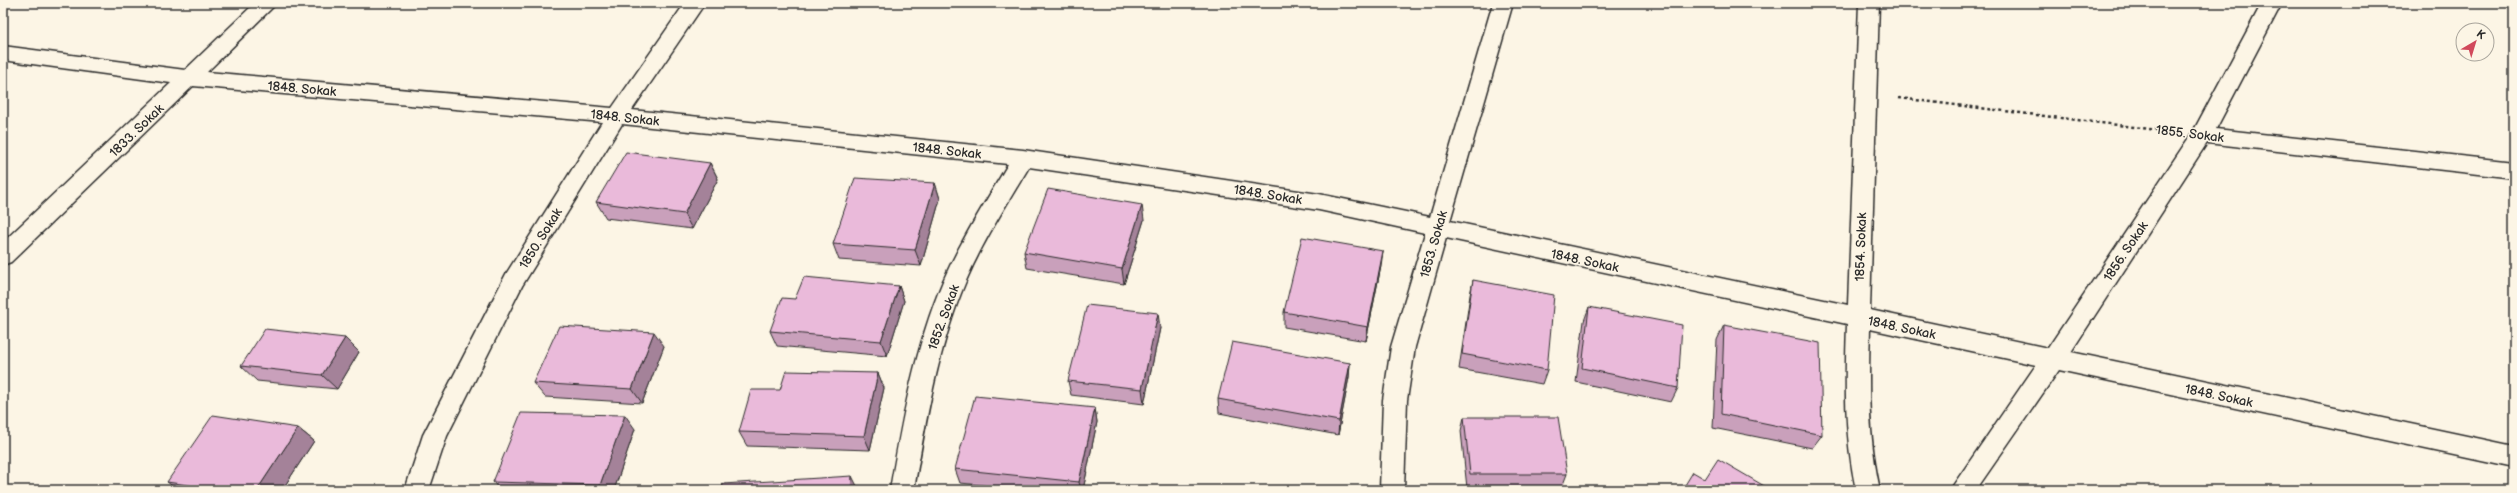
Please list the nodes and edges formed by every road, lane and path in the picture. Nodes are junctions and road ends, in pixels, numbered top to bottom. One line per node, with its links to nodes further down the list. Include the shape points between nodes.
1 (267, 3): 7 (street, 1833. Sokak)
2 (695, 3): 9 (street, 1850. Sokak)
3 (1503, 3): 13 (street, 1853. Sokak)
4 (1869, 3): 8 (street, 1854. Sokak)
5 (2272, 3): 10 (street, 1856. Sokak)
6 (3, 53): 7 (street, 1848. Sokak)
7 (190, 78): 9 (street, 1848. Sokak); 14 (street, 1833. Sokak)
8 (1866, 94): 10 (path, 1855. Sokak); 15 (street, 1854. Sokak)
9 (617, 116): 11 (street, 1848. Sokak); 18 (street, 1850. Sokak, via 507,293 435,435)
10 (2202, 135): 12 (street, 1855. Sokak); 16 (street, 1856. Sokak)
11 (1023, 158): 13 (street, 1848. Sokak, via 1319,202); 19 (street, 1852. Sokak, via 974,242 947,299 929,355 915,414)
12 (2514, 170)
13 (1437, 228): 15 (street, 1848. Sokak); 20 (street, 1853. Sokak, via 1403,347 1394,400)
14 (3, 256)
15 (1857, 318): 16 (street, 1848. Sokak); 21 (street, 1854. Sokak, via 1856,399 1860,454)
16 (2053, 360): 17 (street, 1848. Sokak); 22 (street, 1856. Sokak)
17 (2514, 457)
18 (417, 490)
19 (902, 490)
20 (1392, 490)
21 (1868, 490)
22 (1962, 490)

